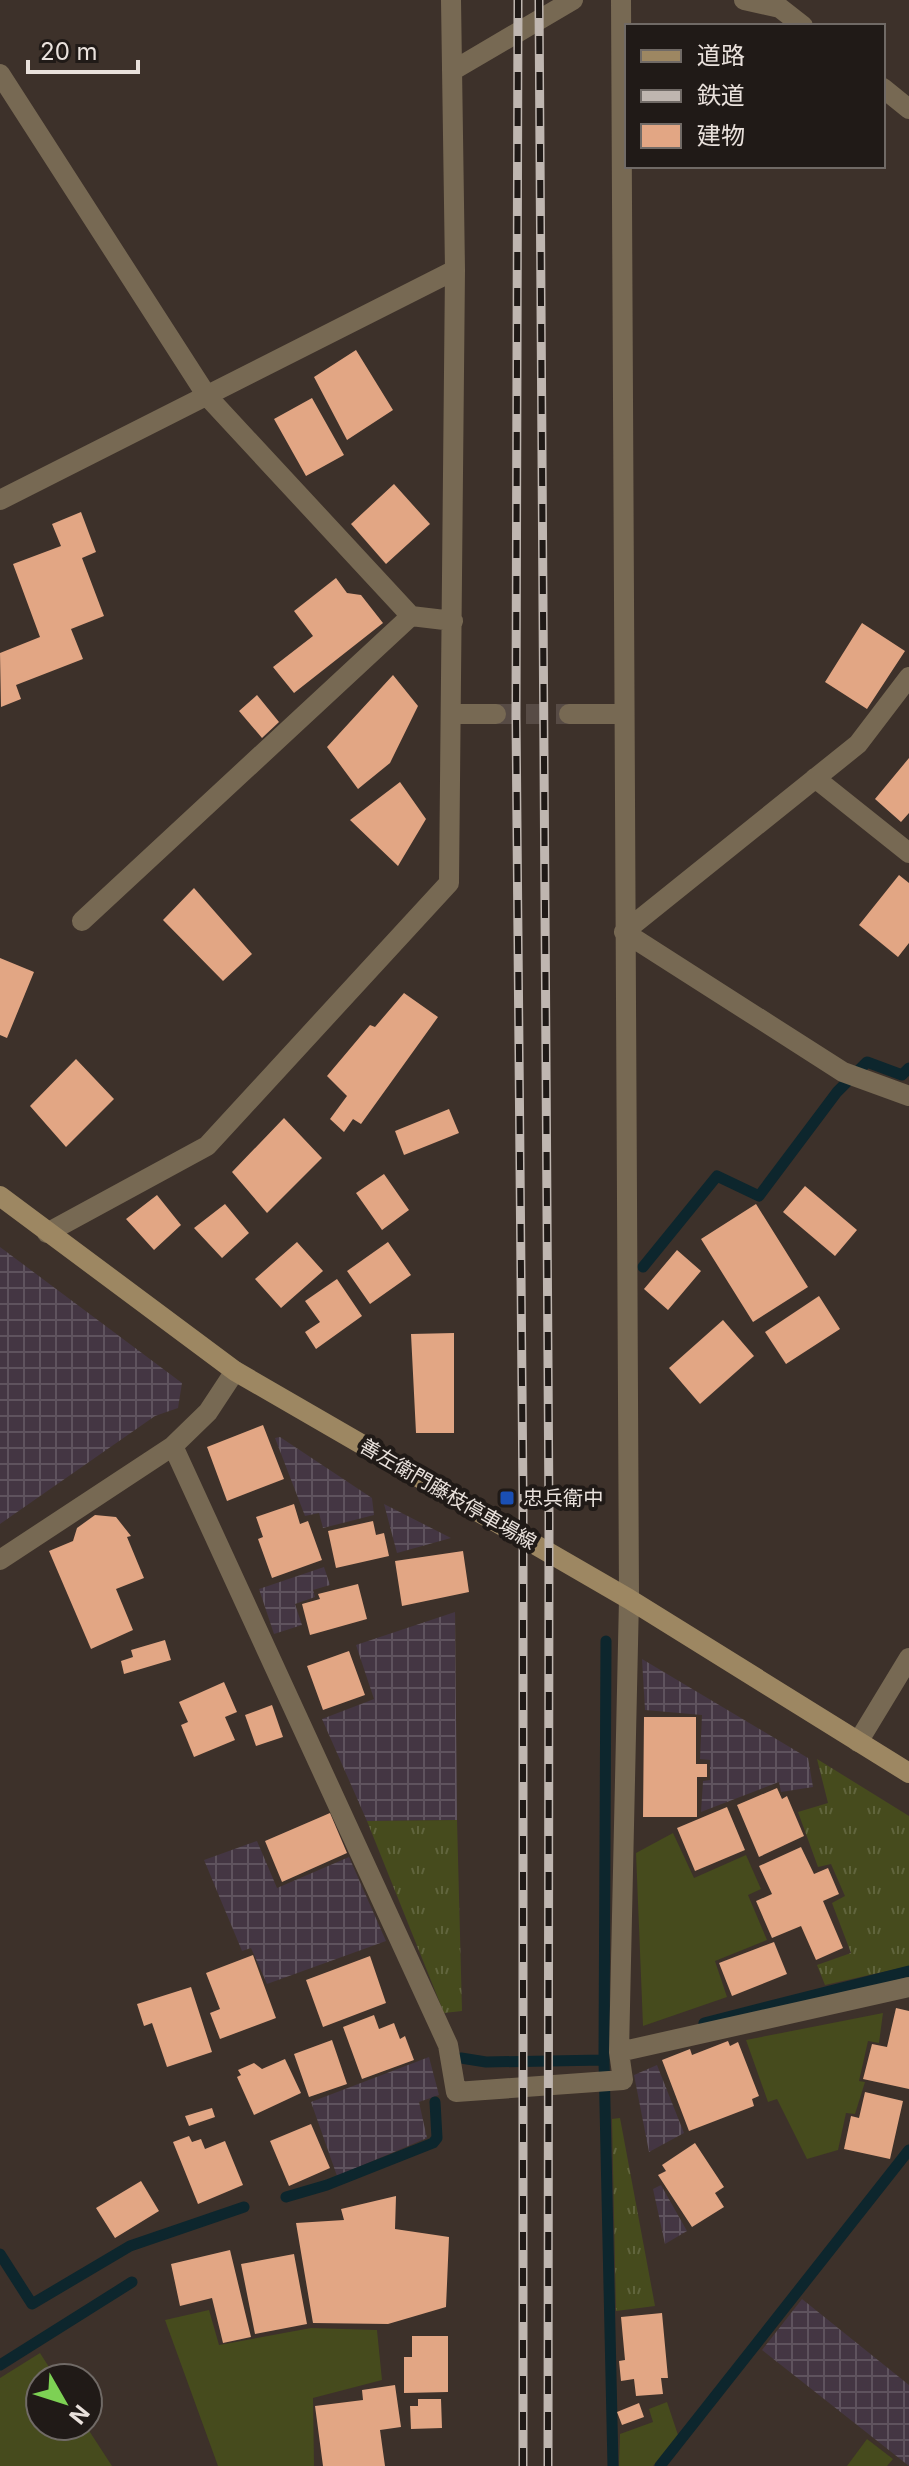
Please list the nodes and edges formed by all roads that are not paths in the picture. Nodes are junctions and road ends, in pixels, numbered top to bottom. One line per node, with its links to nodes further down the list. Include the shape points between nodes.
1 (451, 0): 6 (street)
2 (573, 0): 6 (street)
3 (621, 0): 19 (street)
4 (744, 0): 5 (street, via 780,8)
5 (800, 24)
6 (452, 71): 10 (street)
7 (0, 74): 11 (street)
8 (885, 90): 9 (street)
9 (909, 109)
10 (455, 270): 11 (street); 14 (street)
11 (207, 396): 12 (street); 13 (street)
12 (0, 500)
13 (411, 616): 14 (street); 22 (street)
14 (453, 621): 16 (street)
15 (909, 677): 20 (street, via 858,744)
16 (451, 714): 17 (street); 26 (street, via 449,883 207,1146)
17 (496, 714)
18 (569, 714): 19 (street)
19 (623, 714): 23 (street)
20 (815, 778): 21 (street); 23 (street)
21 (909, 853)
22 (82, 921)
23 (624, 932): 24 (street, via 843,1072); 30 (street)
24 (909, 1096)
25 (0, 1196): 26 (main road, 善左衛門藤枝停車場線)
26 (47, 1233): 27 (main road, 善左衛門藤枝停車場線)
27 (235, 1371): 28 (street, via 208,1412); 30 (main road, 善左衛門藤枝停車場線)
28 (173, 1446): 29 (street); 35 (street, via 448,2045 456,2092 615,2083 623,2080)
29 (0, 1560)
30 (629, 1599): 32 (main road, 善左衛門藤枝停車場線); 35 (street)
31 (909, 1658): 32 (street)
32 (858, 1742): 33 (main road, 善左衛門藤枝停車場線)
33 (909, 1773)
34 (909, 1987): 35 (street)
35 (619, 2052)

